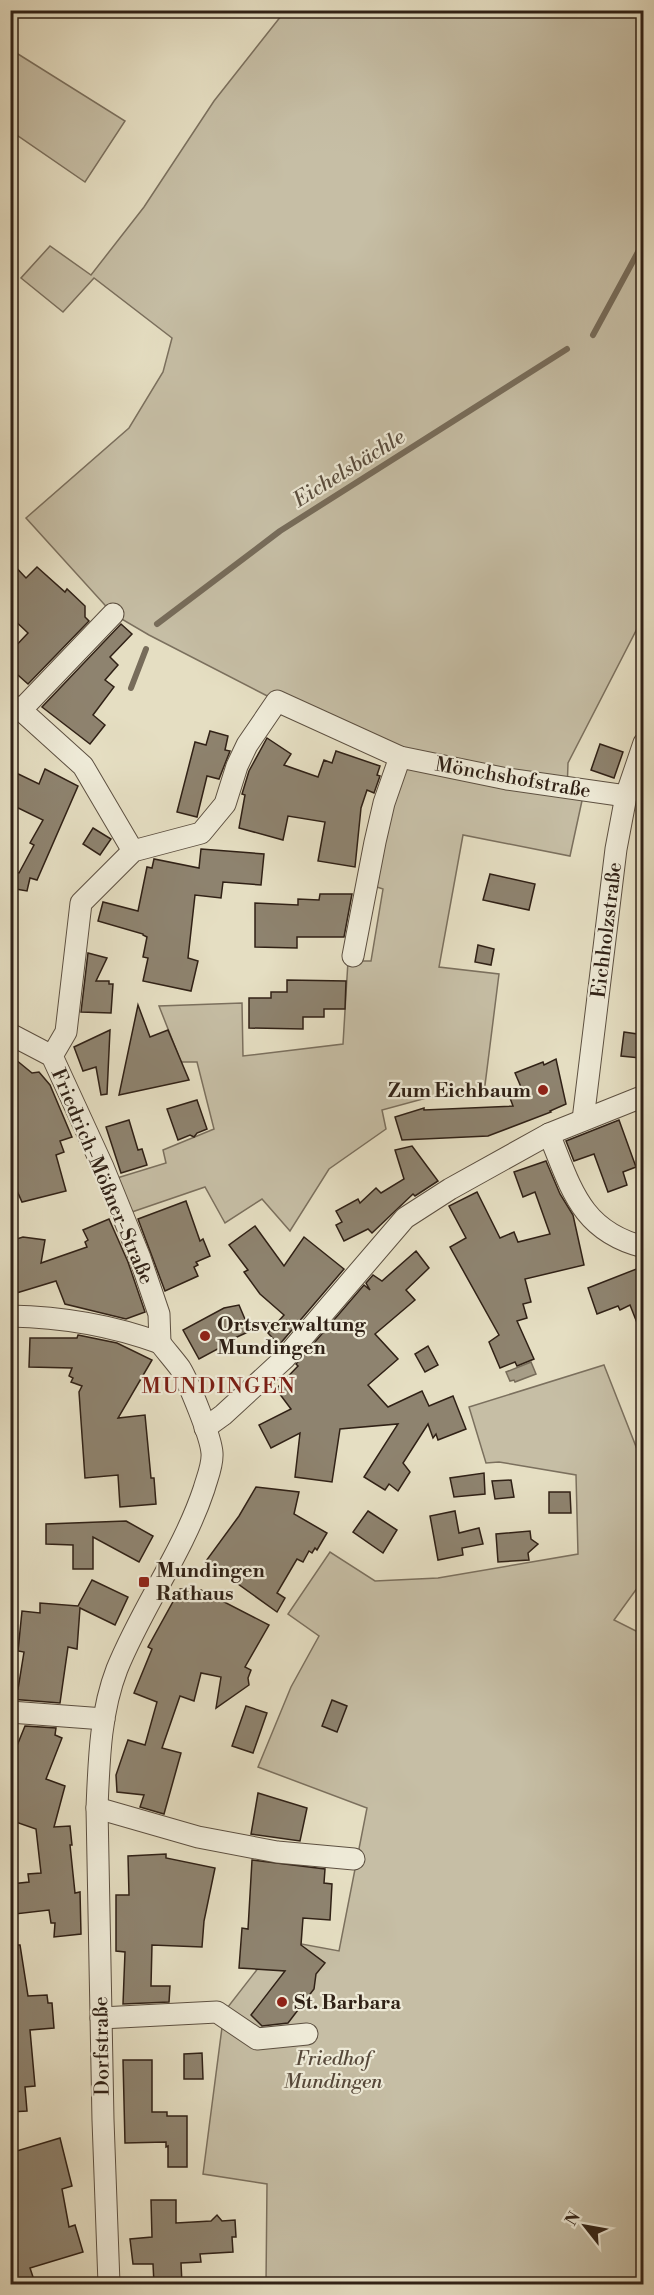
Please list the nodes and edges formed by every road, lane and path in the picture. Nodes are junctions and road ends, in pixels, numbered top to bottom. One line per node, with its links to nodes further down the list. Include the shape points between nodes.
1 (113, 614): 2 (street)
2 (16, 707): 6 (street, via 83,766)
3 (644, 743): 5 (street, Eichholzstraße)
4 (400, 757): 5 (street, Mönchshofstraße, via 507,779); 6 (street, Mönchshofstraße, via 277,701 237,766 225,804 201,833); 7 (street, via 377,832)
5 (626, 796): 11 (street, Eichholzstraße)
6 (133, 850): 9 (street, via 81,903 66,1032)
7 (353, 956)
8 (10, 1034): 9 (street, Friedrich-Mößner-Straße)
9 (52, 1056): 15 (street, Friedrich-Mößner-Straße, via 140,1258 159,1314)
10 (644, 1096): 11 (street)
11 (583, 1120): 12 (street)
12 (549, 1134): 13 (street, via 575,1197 589,1218 614,1235); 16 (street, via 405,1218 285,1358)
13 (644, 1247)
14 (10, 1316): 15 (street, via 96,1324)
15 (160, 1343): 16 (street, Dorfstraße, via 181,1369)
16 (205, 1428): 18 (street, Dorfstraße, via 212,1453 196,1513 131,1637 116,1671)
17 (10, 1712): 18 (street)
18 (104, 1719): 19 (street, Dorfstraße)
19 (98, 1808): 20 (street, via 198,1837 277,1852); 21 (street, Dorfstraße)
20 (354, 1860)
21 (101, 2018): 22 (street, via 218,2012 256,2039); 23 (street, Dorfstraße)
22 (307, 2034)
23 (109, 2279): 24 (street)
24 (90, 2284)

